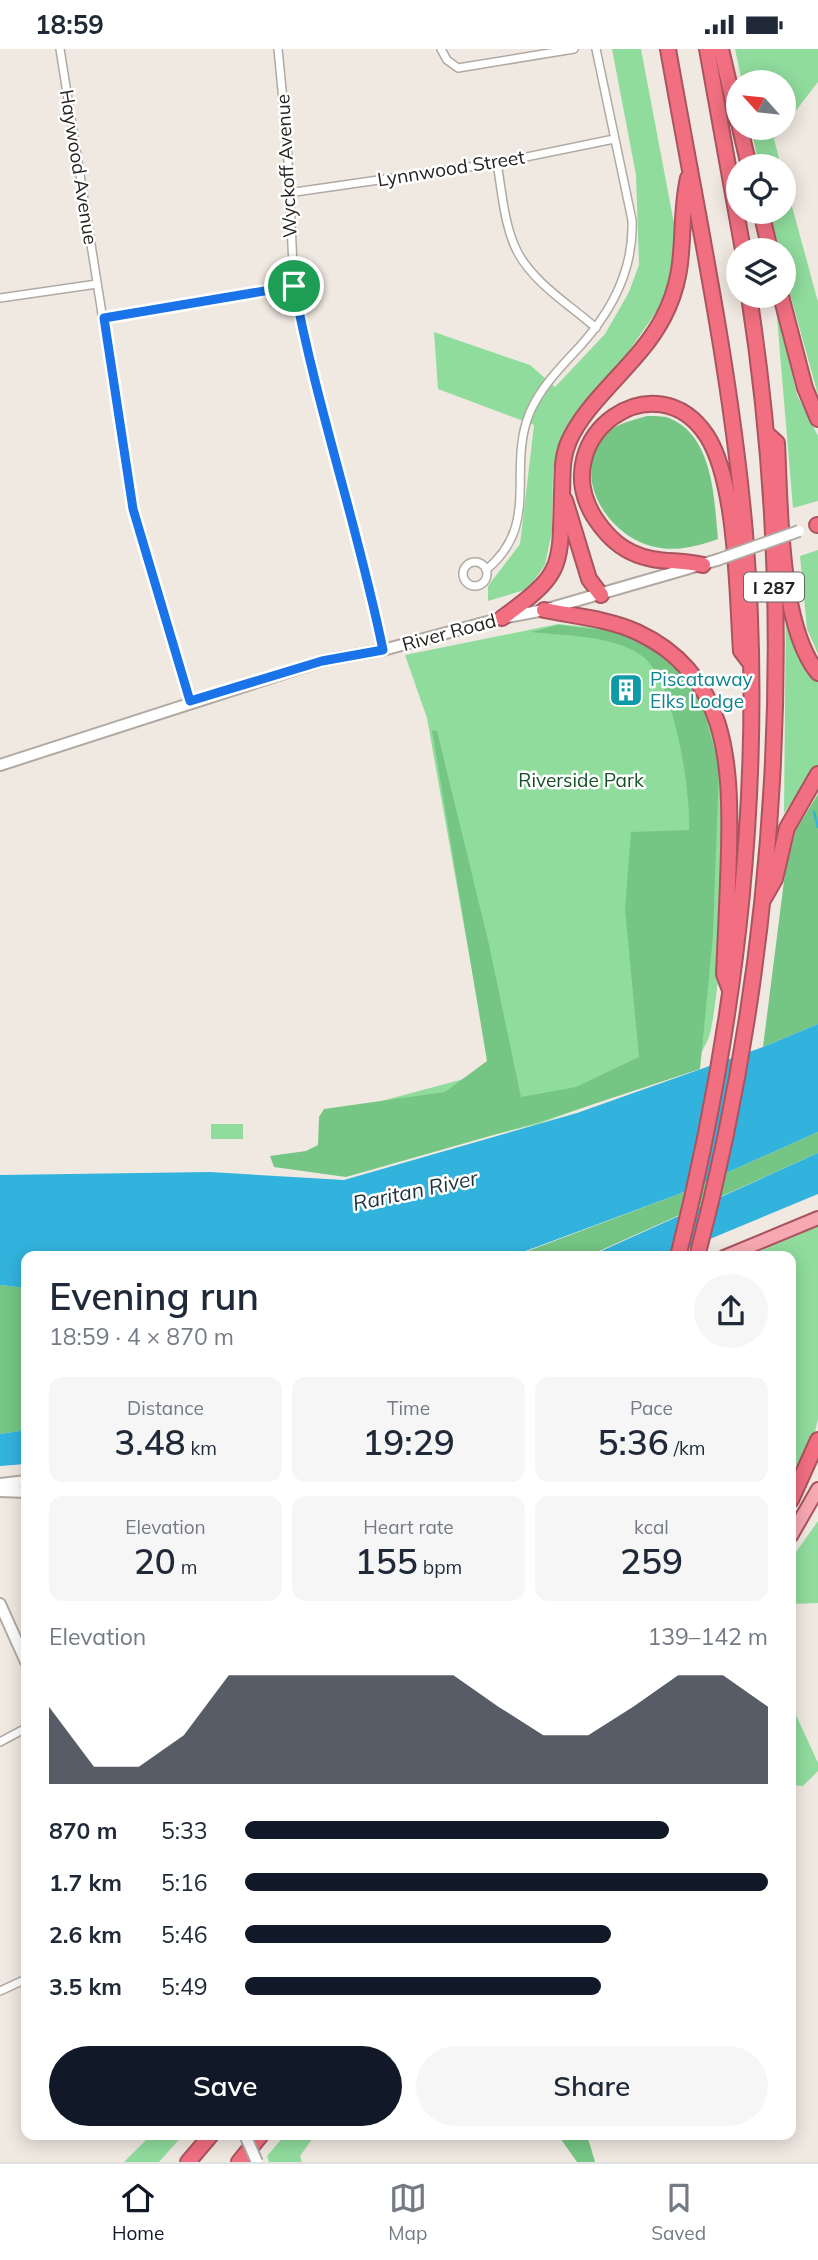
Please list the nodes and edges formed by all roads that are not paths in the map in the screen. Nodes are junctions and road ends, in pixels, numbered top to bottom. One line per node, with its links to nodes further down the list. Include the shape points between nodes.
1 (60, 49): 15 (street, Haywood Avenue)
2 (278, 49): 13 (street, Wyckoff Avenue)
3 (441, 49): 4 (street, via 447,61 458,68)
4 (574, 49)
5 (596, 49): 10 (street)
6 (668, 49): 12 (highway, I 287)
7 (707, 49): 14 (highway)
8 (721, 49): 9 (highway)
9 (726, 71)
10 (614, 139): 11 (street, Lynnwood Street); 21 (street, via 633,243 615,299)
11 (497, 163): 13 (street, Lynnwood Street); 21 (street, via 517,251 538,279)
12 (690, 170): 24 (highway, via 683,198 684,247 671,301 646,345 573,433 563,457); 32 (highway, I 287, via 738,470)
13 (288, 193): 16 (street, Wyckoff Avenue)
14 (741, 238)
15 (97, 284): 17 (street); 20 (street, Haywood Avenue)
16 (294, 286): 20 (street); 31 (street, Wyckoff Avenue)
17 (0, 298)
18 (751, 308): 23 (highway, I 287)
19 (784, 308): 22 (highway)
20 (104, 318): 34 (street, via 133,509)
21 (596, 328): 27 (street, via 544,386 532,408 524,434 517,527 508,549)
22 (818, 419)
23 (766, 433): 33 (highway, via 777,443 792,610 802,645); 37 (highway, I 287, via 774,569 774,678)
24 (562, 492): 28 (highway, via 589,579); 30 (highway, via 560,550 554,572 539,591)
25 (818, 524): 26 (street, River Road, bridge)
26 (710, 563): 28 (street, River Road); 32 (highway, via 663,563 629,551 605,533 589,508 582,479 586,450 599,428 620,412 645,404 672,408 696,424 713,448 729,513 741,651)
27 (486, 570)
28 (601, 595): 29 (street, River Road)
29 (544, 610): 30 (street, River Road); 38 (highway, via 611,623 645,636 688,669 710,702 726,758 730,803 724,974)
30 (502, 618): 31 (street, River Road)
31 (383, 650): 34 (street, River Road, via 322,661)
32 (752, 665): 38 (highway, I 287, via 748,831)
33 (818, 673)
34 (190, 701): 35 (street, River Road)
35 (0, 765)
36 (818, 774): 37 (highway, via 790,820 775,879)
37 (761, 904): 41 (highway, I 287, via 747,1015)
38 (732, 995): 40 (highway, I 287)
39 (818, 1218): 42 (main road)
40 (679, 1251)
41 (698, 1251)
42 (738, 1251)
43 (818, 1440): 46 (highway)
44 (21, 1482): 45 (street)
45 (0, 1484)
46 (796, 1489)
47 (818, 1489): 50 (main road)
48 (0, 1490): 49 (street)
49 (21, 1492)
50 (796, 1527)
51 (0, 1604): 52 (street)
52 (21, 1651)
53 (21, 1731): 54 (street)
54 (0, 1742)
55 (21, 1981): 56 (street)
56 (0, 1991)
57 (207, 2140): 60 (highway)
58 (247, 2140): 62 (street, bridge)
59 (257, 2140): 61 (highway)
60 (188, 2162)
61 (239, 2162)
62 (257, 2162)

